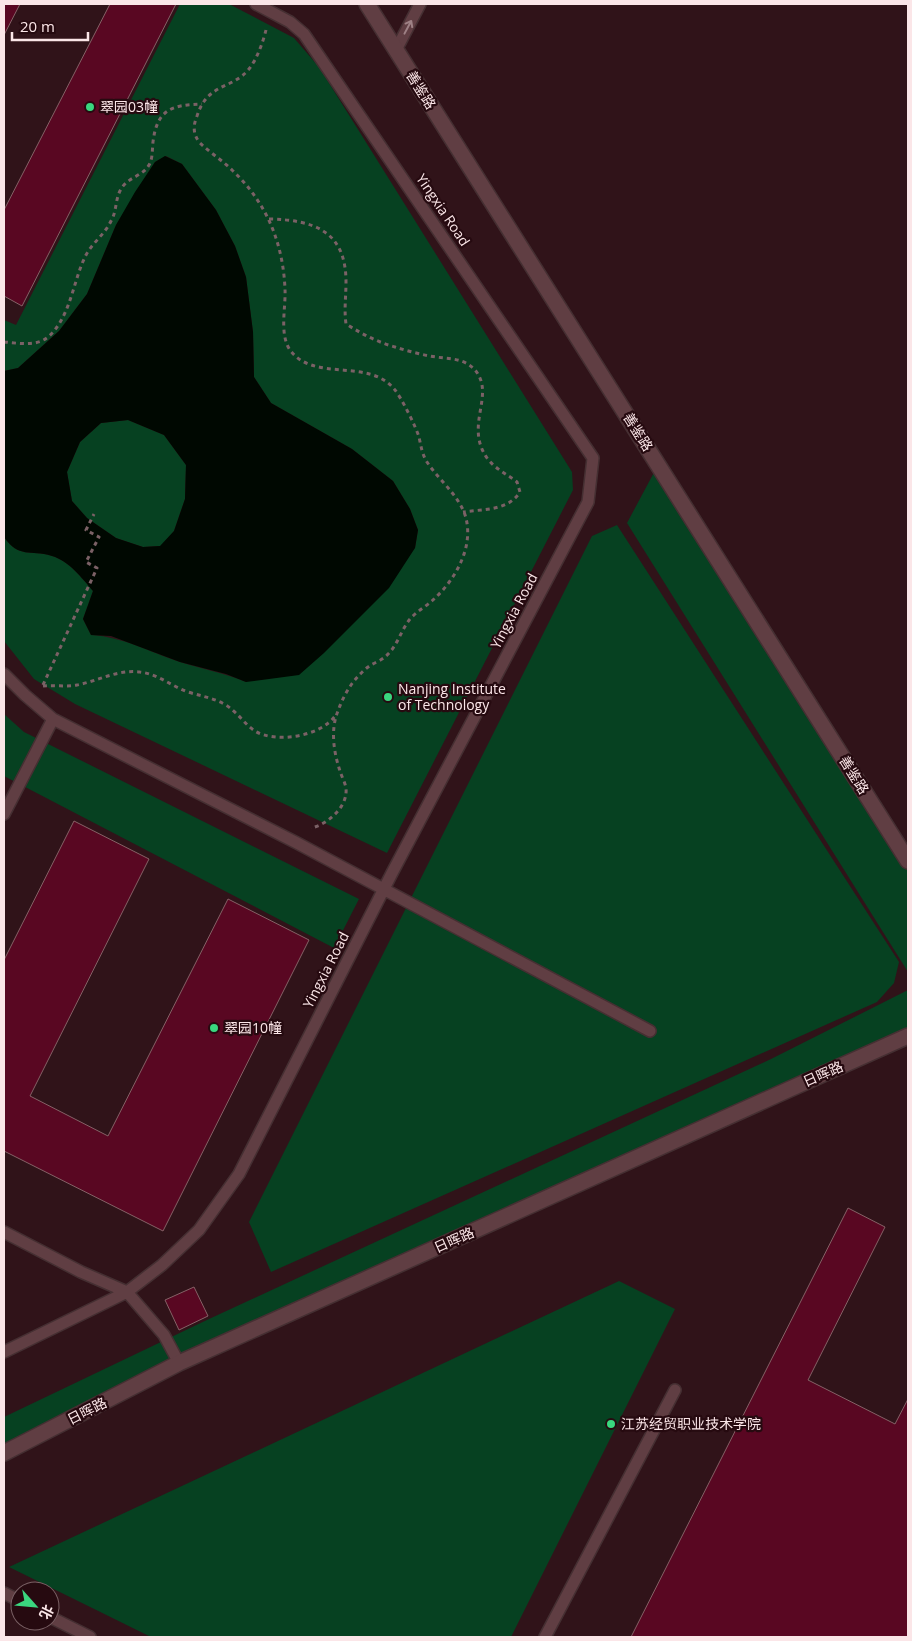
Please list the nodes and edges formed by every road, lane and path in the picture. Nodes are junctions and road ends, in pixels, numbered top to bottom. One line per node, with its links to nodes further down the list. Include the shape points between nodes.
1 (256, 4): 4 (lane, Yingxia Road)
2 (367, 4): 5 (street, 善鉴路)
3 (420, 4): 5 (lane, one-way to 3)
4 (271, 12): 6 (path, via 249,68 218,87); 19 (lane, Yingxia Road, via 304,34 593,458 588,502)
5 (396, 50): 18 (street, 善鉴路)
6 (202, 104): 7 (path, via 194,124 198,142 249,188); 8 (path, via 172,108 158,120 149,165 120,190 111,223 86,254 69,300 47,337 26,344)
7 (269, 218): 9 (path, via 283,270 285,333 290,350 311,366 354,370 392,386 418,435 428,464); 9 (path, via 290,219 326,231 343,255 346,324 368,338 435,357 450,357 475,370 483,395 477,432 480,446 500,471 517,482 520,492 511,503 501,507)
8 (4, 342)
9 (464, 512): 14 (path, via 469,534 466,549 450,580 434,600 412,616 387,655 352,682)
10 (94, 514): 12 (path, via 86,530 99,537 86,562 97,568)
11 (4, 674): 13 (lane)
12 (42, 686): 13 (path); 14 (path, via 76,685 126,672 139,672 165,679 188,692 213,698 240,715 253,730 274,736 312,732 330,722)
13 (25, 695): 15 (lane)
14 (336, 713): 17 (path, via 333,742 346,786 344,800 328,820 307,829)
15 (53, 719): 16 (lane); 17 (lane)
16 (4, 814)
17 (298, 843): 19 (lane)
18 (908, 861)
19 (384, 888): 20 (lane); 23 (lane, Yingxia Road, via 239,1174 199,1230)
20 (650, 1031)
21 (908, 1036): 25 (street, 日晖路)
22 (4, 1232): 23 (lane)
23 (127, 1292): 24 (lane, Yingxia Road); 25 (lane, via 164,1335)
24 (4, 1352)
25 (179, 1363): 27 (street, 日晖路)
26 (675, 1390): 30 (lane)
27 (4, 1453)
28 (60, 1622): 29 (lane)
29 (90, 1637)
30 (545, 1637)

